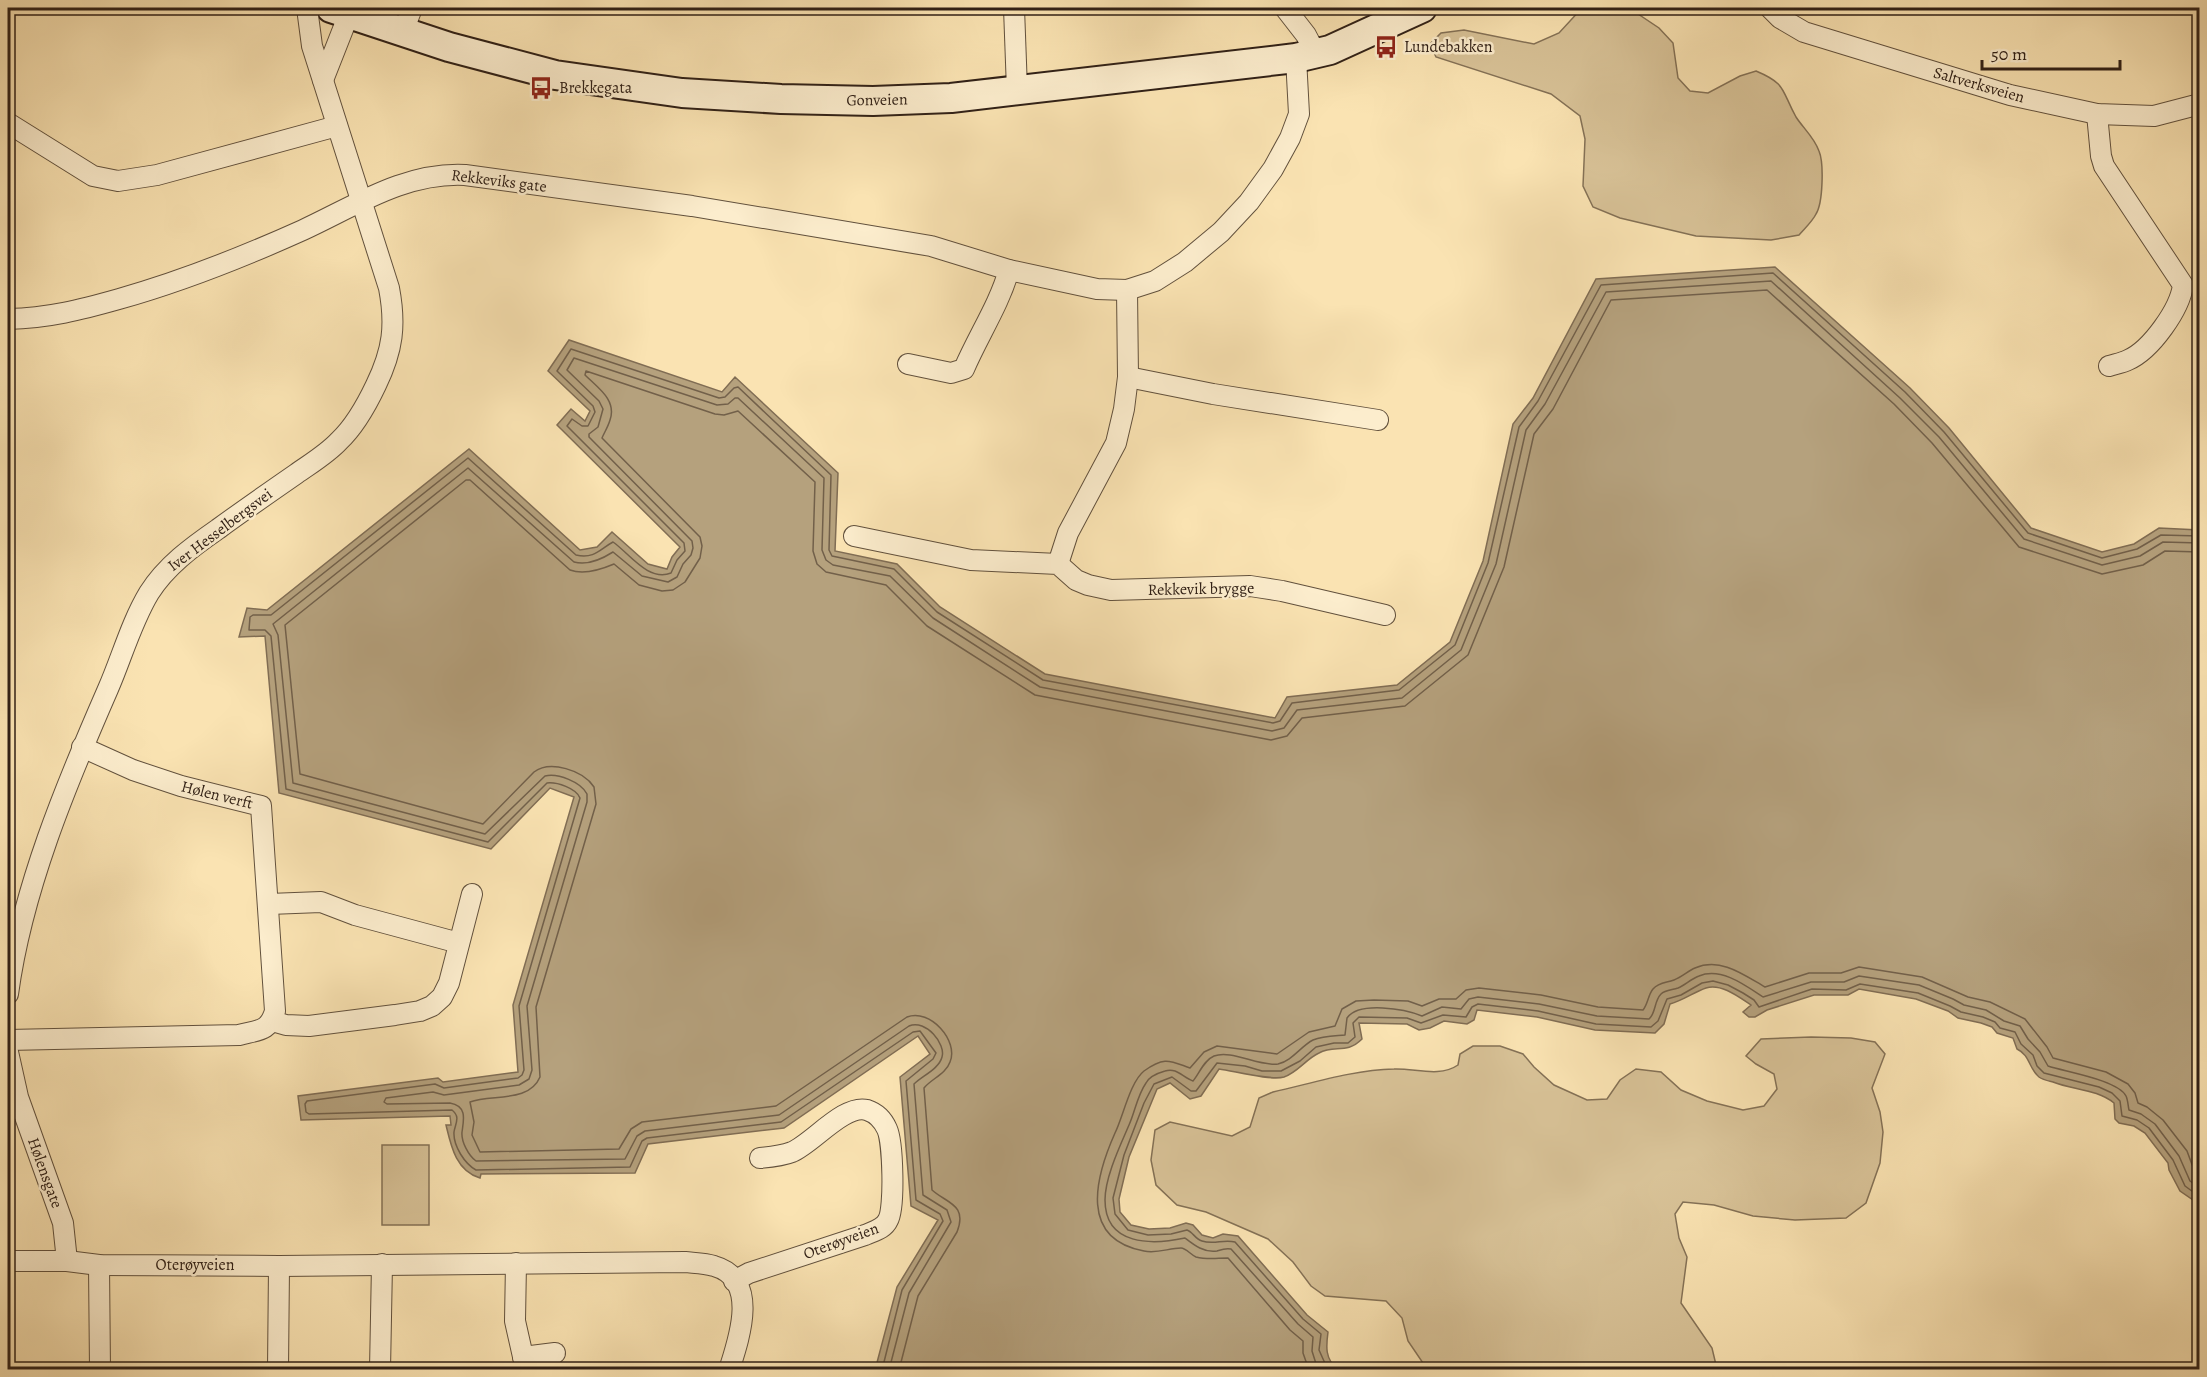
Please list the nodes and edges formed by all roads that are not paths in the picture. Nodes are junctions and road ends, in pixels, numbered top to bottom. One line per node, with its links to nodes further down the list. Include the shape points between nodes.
1 (307, 8): 9 (street, Iver Hesselbergsvei, via 312,46)
2 (1014, 8): 10 (street)
3 (1285, 8): 8 (street, via 1306,35)
4 (1770, 8): 12 (street, Saltverksveien, via 1804,32 2010,95)
5 (1416, 9): 8 (street, Gonveien, via 1330,50)
6 (340, 11): 7 (street, Gonveien); 9 (street)
7 (407, 20): 10 (street, Gonveien, via 449,47 555,75 682,93 873,101)
8 (1306, 56): 10 (street, Gonveien); 17 (street, Rekkeviks gate, via 1299,114 1290,138 1250,202 1185,262 1155,281)
9 (323, 80): 14 (street, Iver Hesselbergsvei)
10 (1017, 90)
11 (2199, 104): 12 (street, Saltverksveien, via 2154,117)
12 (2097, 114): 20 (street, via 2104,166 2183,285 2182,296 2150,343 2129,360)
13 (8, 123): 14 (street, via 93,176 118,181 157,175)
14 (337, 126): 15 (street, Iver Hesselbergsvei)
15 (362, 201): 16 (street, Rekkeviks gate, via 409,181 445,174 465,175 931,246); 18 (street, Rekkeviks gate, via 263,248 173,284 62,315); 26 (street, Iver Hesselbergsvei, via 389,288 393,321 393,339 385,367 369,401 340,441 196,544 166,570 149,592 132,626)
16 (1009, 270): 17 (street, Rekkeviks gate, via 1097,289); 19 (street, via 1003,291 964,369 951,373)
17 (1127, 290): 21 (street)
18 (8, 319)
19 (908, 364)
20 (2109, 366)
21 (1128, 377): 22 (street); 24 (street, via 1116,443 1068,533)
22 (1378, 420)
23 (854, 536): 24 (street, via 971,560)
24 (1058, 564): 25 (street, Rekkevik brygge, via 1076,580 1111,590 1250,585)
25 (1385, 615)
26 (82, 747): 28 (street, Hølen verft, via 188,789 261,806); 30 (street, Iver Hesselbergsvei, via 38,868 12,960)
27 (472, 894): 29 (street)
28 (269, 904): 29 (street, via 321,903); 31 (street, Hølen verft, via 275,1011)
29 (459, 943): 31 (street, via 449,983 432,1006 420,1011 309,1026)
30 (8, 994)
31 (272, 1021): 32 (street, via 267,1027 239,1035)
32 (8, 1040)
33 (8, 1052): 34 (street, Hølensgate)
34 (13, 1098): 37 (street, Hølensgate, via 63,1223)
35 (760, 1158): 42 (street, Oterøyveien, via 794,1151 844,1115 861,1109 870,1111 882,1119 888,1131 892,1209 883,1228)
36 (8, 1261): 37 (street, Oterøyveien)
37 (67, 1261): 40 (street, Oterøyveien)
38 (516, 1263): 39 (street, Oterøyveien); 42 (street, Oterøyveien, via 685,1262 714,1266); 44 (street, via 515,1321)
39 (382, 1264): 41 (street, Oterøyveien); 47 (street)
40 (99, 1265): 41 (street, Oterøyveien); 45 (street)
41 (279, 1266): 46 (street)
42 (734, 1281): 48 (street, via 741,1293 743,1316)
43 (555, 1353): 44 (street)
44 (524, 1363)
45 (100, 1370)
46 (278, 1370)
47 (380, 1370)
48 (729, 1370)

